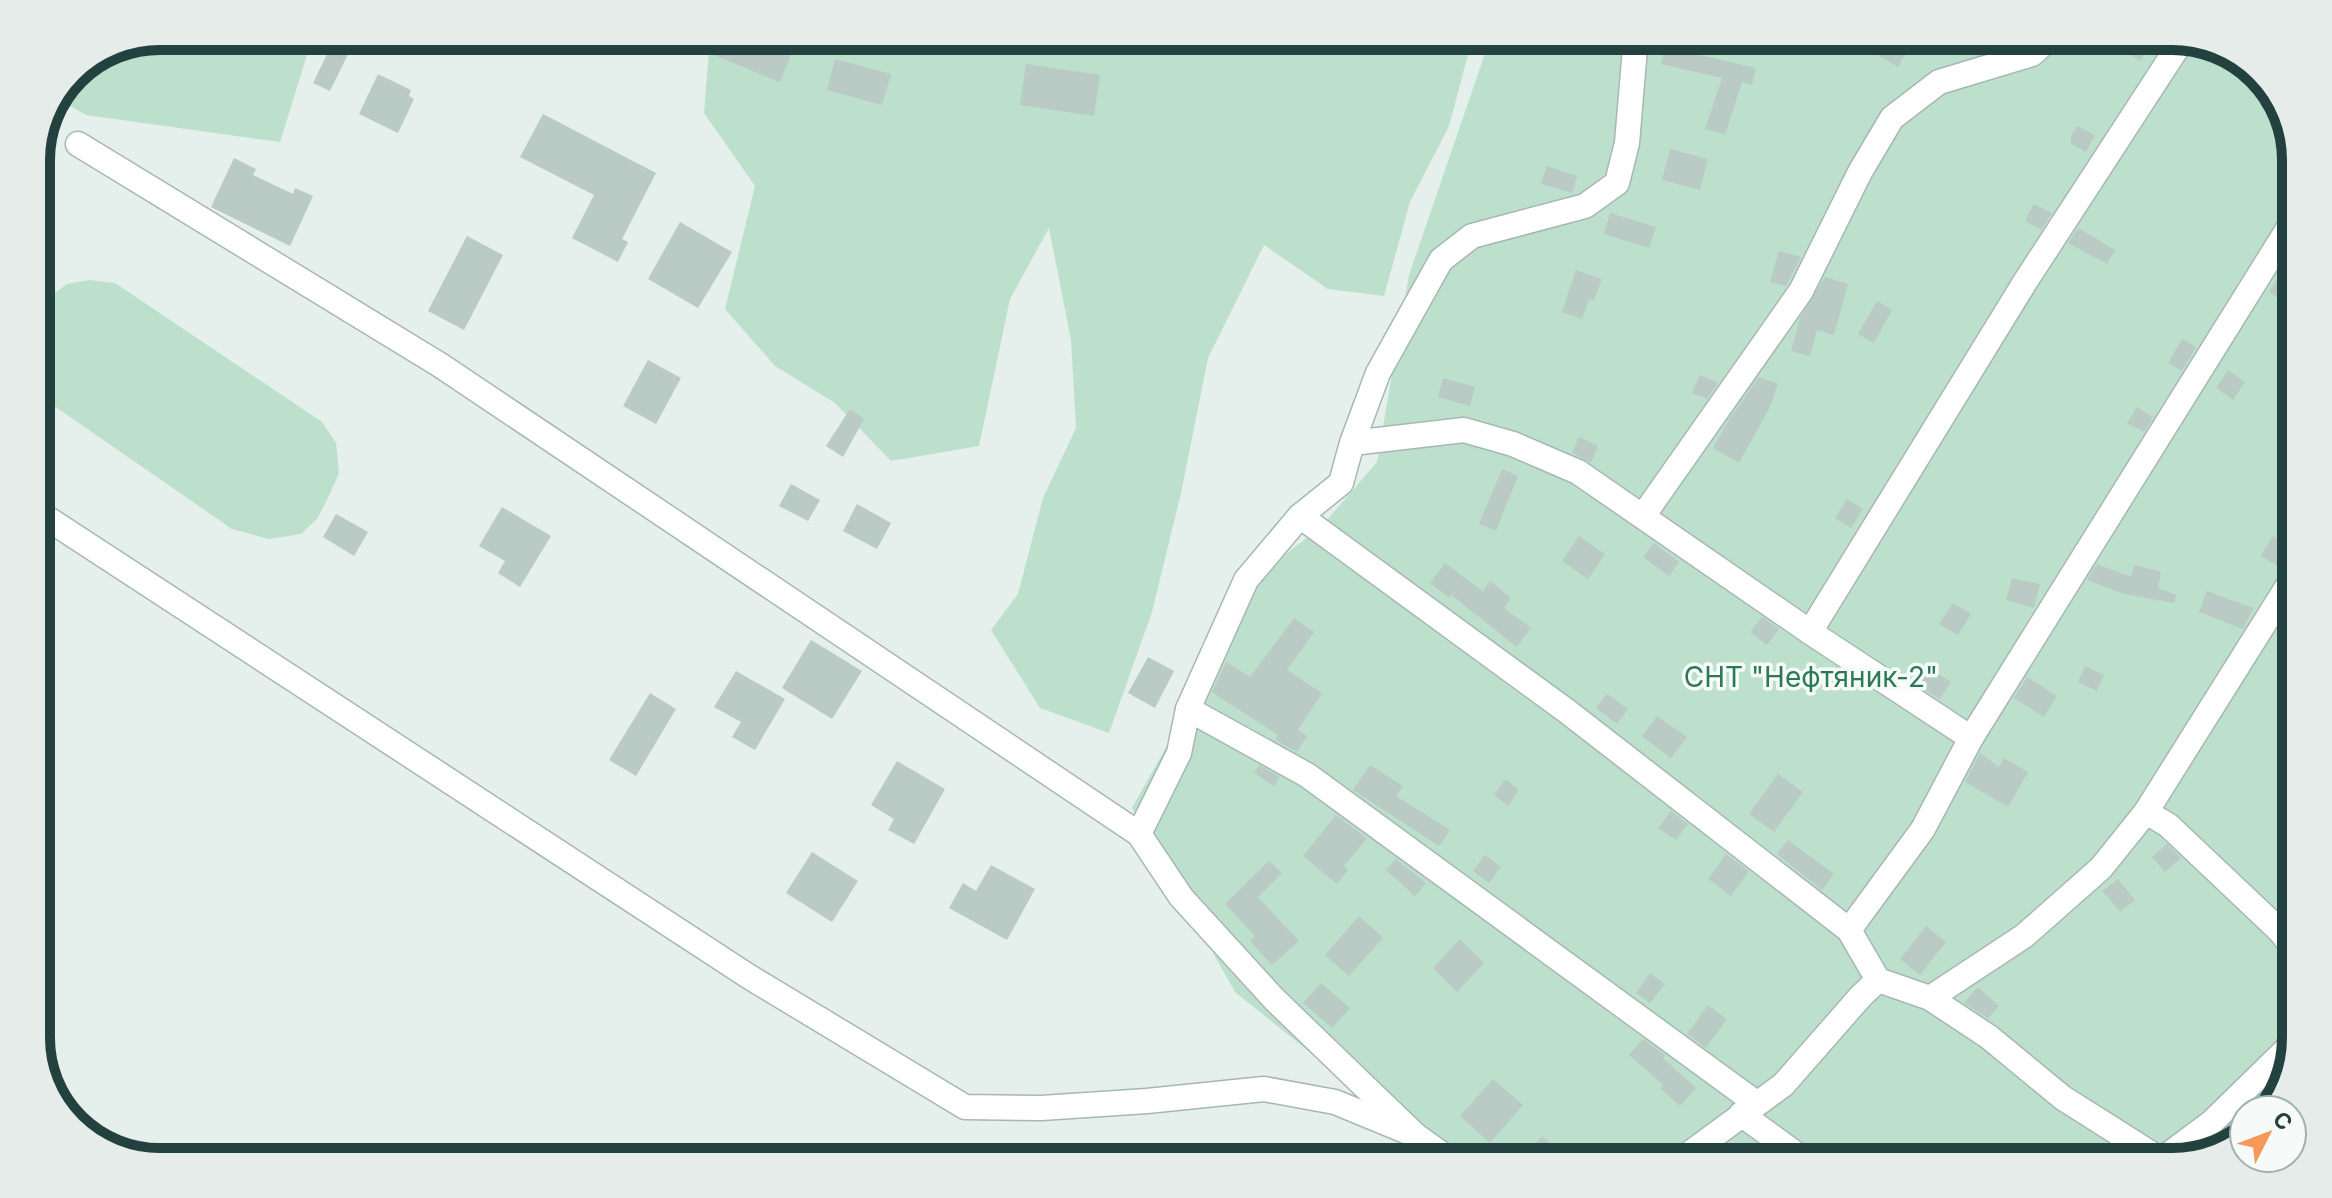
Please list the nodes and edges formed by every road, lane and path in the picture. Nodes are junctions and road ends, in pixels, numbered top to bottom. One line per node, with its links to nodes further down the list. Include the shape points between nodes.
1 (1635, 50): 6 (street, via 1627,143 1617,183 1585,206 1472,236 1441,260 1378,373)
2 (2036, 50): 8 (street, via 1939,82 1892,118 1801,291)
3 (2176, 50): 11 (street, via 2025,282)
4 (78, 144): 15 (street, via 440,365)
5 (2282, 238): 13 (street)
6 (1352, 443): 7 (street, via 1341,483); 8 (street, via 1464,430 1578,472)
7 (1300, 516): 12 (street, via 1246,580); 17 (street, via 1568,712)
8 (1643, 516): 11 (street)
9 (50, 520): 24 (street, via 748,976 965,1107 1041,1108 1264,1089 1335,1102)
10 (2282, 595): 14 (street)
11 (1810, 632): 13 (street)
12 (1188, 709): 15 (street, via 1179,753); 23 (street, via 1307,775)
13 (1971, 738): 17 (street, via 1923,829)
14 (2146, 812): 18 (street, via 2168,825); 21 (street, via 2101,868 2024,936)
15 (1139, 834): 24 (street, via 1181,897 1274,999)
16 (2282, 928): 18 (street)
17 (1849, 930): 20 (street)
18 (2280, 931): 19 (street)
19 (2282, 934)
20 (1878, 980): 21 (street); 23 (street, via 1783,1085)
21 (1930, 998): 28 (street, via 1989,1037 2063,1098)
22 (2281, 1055): 29 (street)
23 (1749, 1108): 26 (street); 27 (street)
24 (1415, 1135): 25 (street)
25 (1433, 1148)
26 (1696, 1148)
27 (1792, 1148)
28 (2142, 1148)
29 (2179, 1148)

